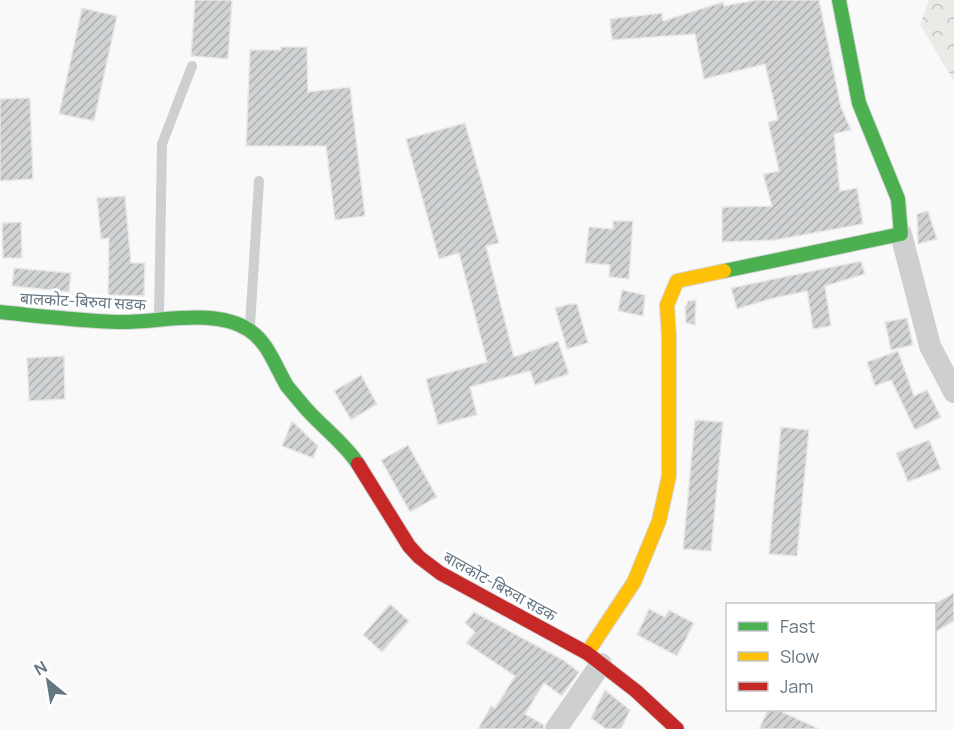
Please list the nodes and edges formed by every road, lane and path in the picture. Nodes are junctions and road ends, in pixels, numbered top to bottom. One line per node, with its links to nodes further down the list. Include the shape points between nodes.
1 (839, 0): 4 (street, via 859,103 898,199)
2 (192, 66): 6 (lane, via 162,144)
3 (259, 181): 7 (lane)
4 (901, 234): 8 (street, via 930,346); 9 (street, via 677,281 668,305 669,476 659,521 634,582)
5 (0, 312): 6 (street, बालकोट-बिरुवा सडक, via 121,322)
6 (159, 321): 7 (street, बालकोट-बिरुवा सडक, via 210,318)
7 (250, 330): 9 (street, बालकोट-बिरुवा सडक, via 305,408 351,453 419,557 440,573)
8 (954, 392)
9 (594, 658): 10 (street); 11 (street, बालकोट-बिरुवा सडक)
10 (556, 729)
11 (677, 729)

